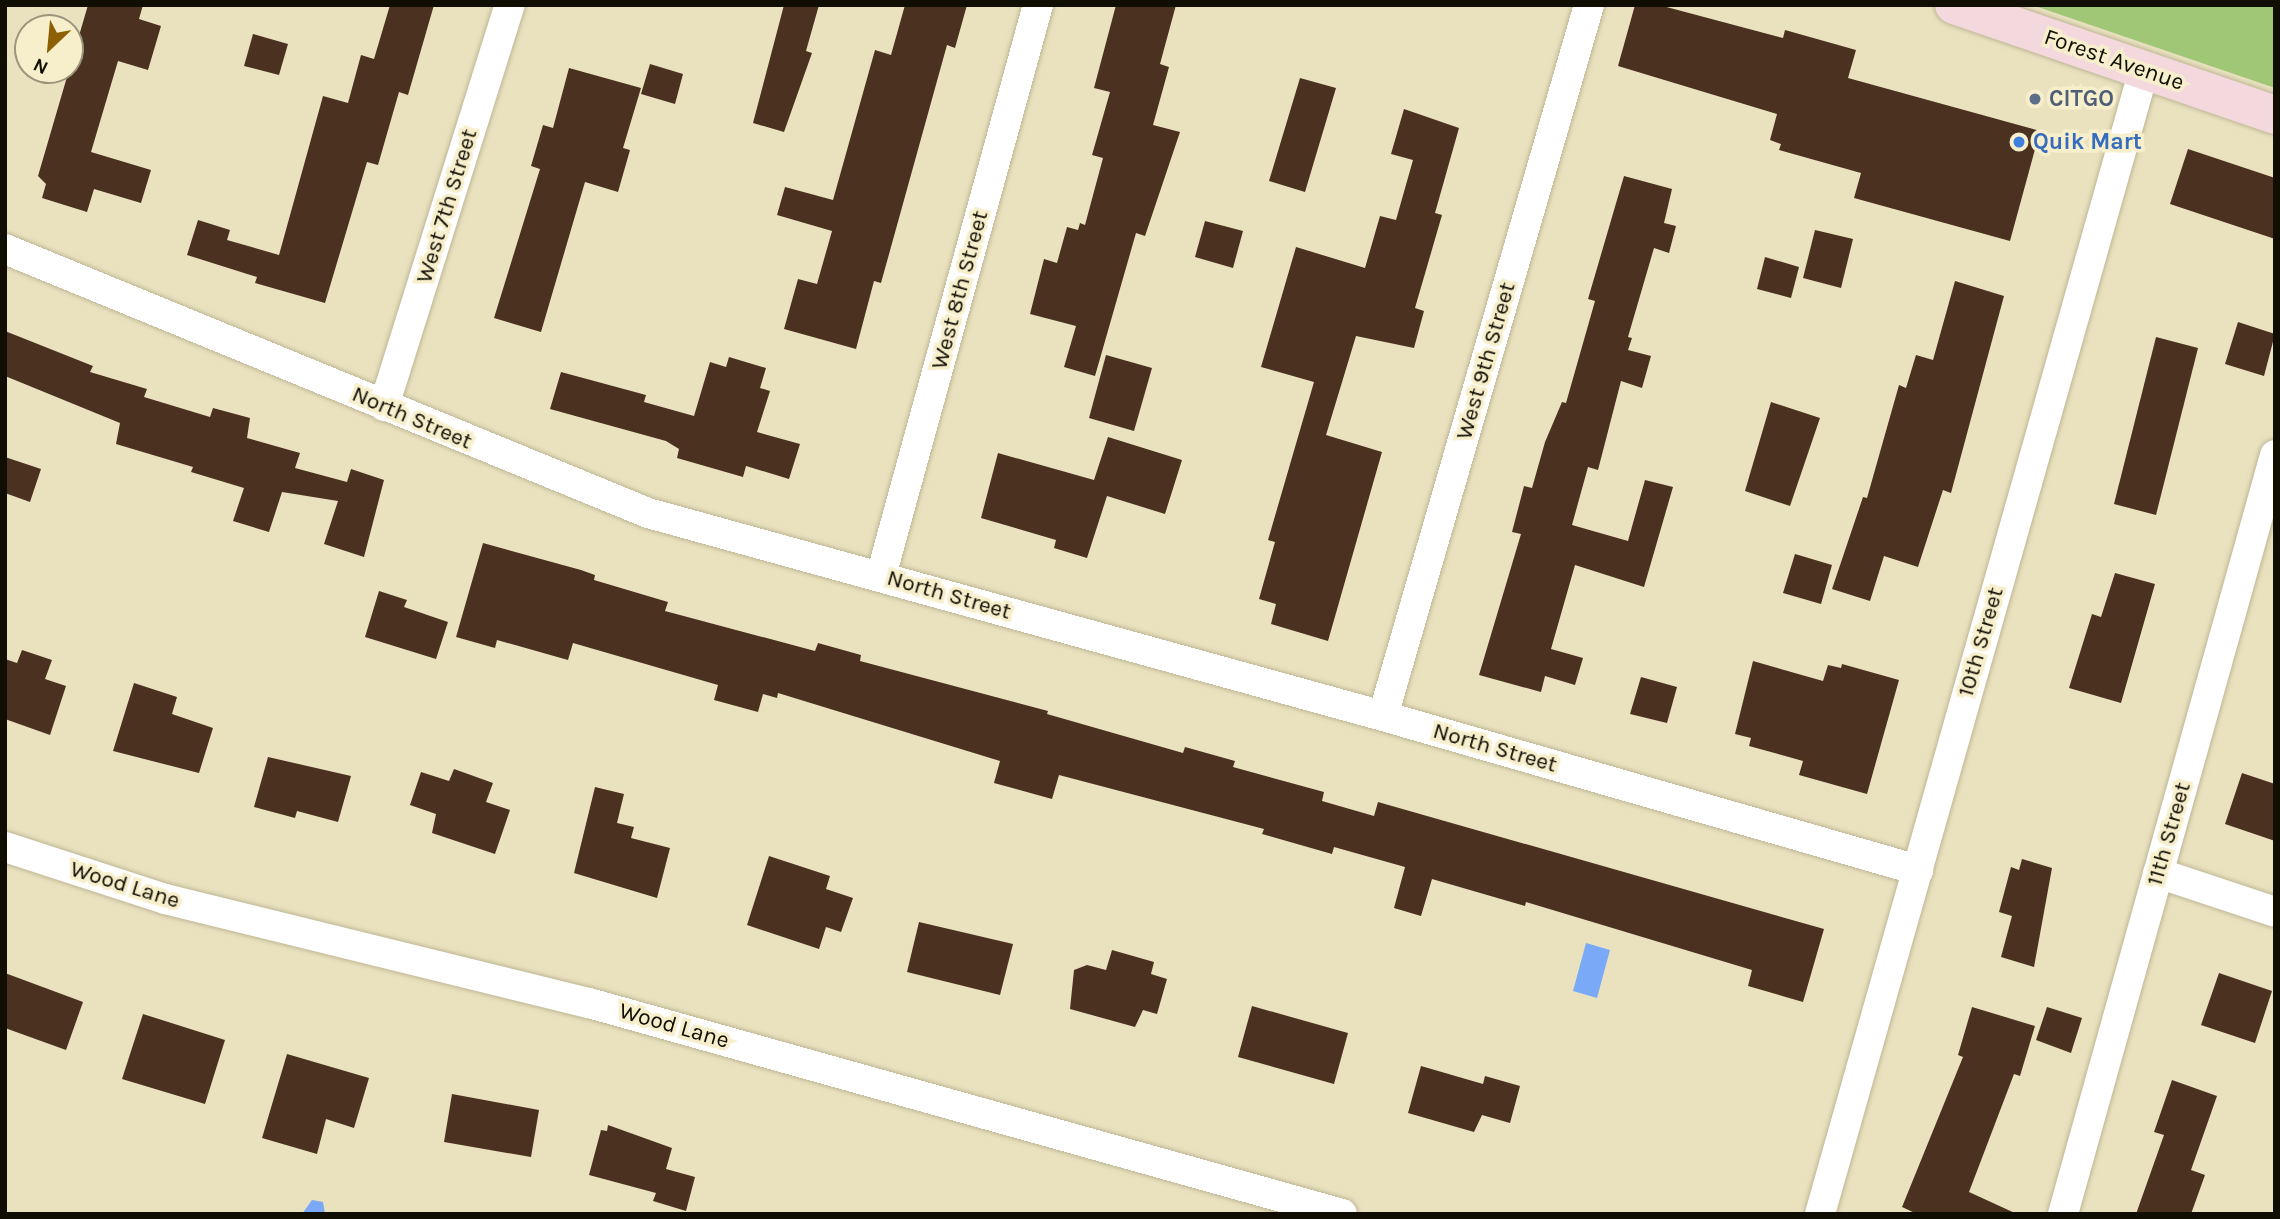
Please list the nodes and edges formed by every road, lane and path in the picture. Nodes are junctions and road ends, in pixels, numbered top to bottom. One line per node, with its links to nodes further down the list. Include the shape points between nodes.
1 (510, 5): 8 (street, West 7th Street)
2 (1038, 5): 11 (street, West 8th Street)
3 (1589, 5): 12 (street, West 9th Street)
4 (1954, 5): 5 (main road, Forest Avenue)
5 (2144, 70): 6 (main road, Forest Avenue); 14 (street, 10th Street)
6 (2275, 115)
7 (5, 249): 8 (street, North Street)
8 (384, 406): 11 (street, North Street, via 609,500)
9 (2275, 455): 10 (street, 11th Street)
10 (2267, 515): 15 (street, 11th Street)
11 (881, 576): 12 (street, North Street)
12 (1383, 716): 14 (street, North Street)
13 (5, 846): 17 (street, Wood Lane, via 165,899 589,1003)
14 (1918, 870): 18 (street, 10th Street)
15 (2158, 873): 16 (street); 19 (street, 11th Street)
16 (2275, 912)
17 (1342, 1214)
18 (1820, 1214)
19 (2063, 1214)

